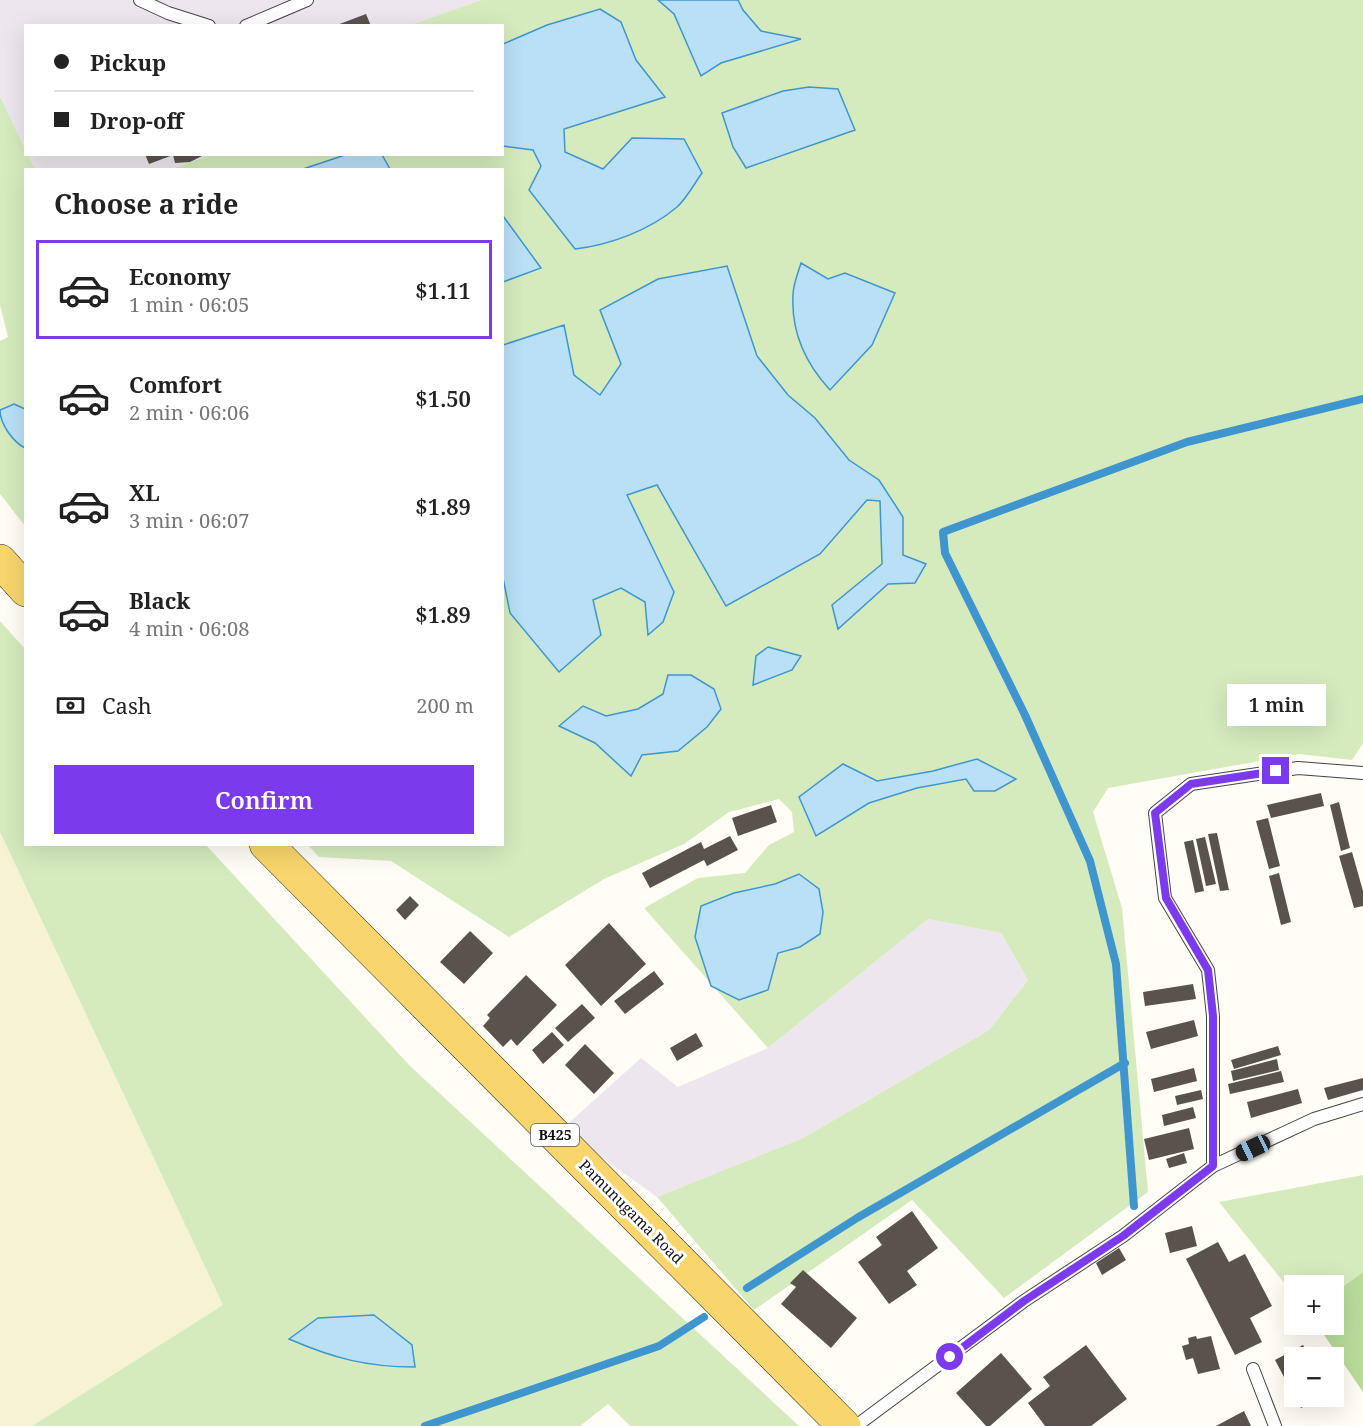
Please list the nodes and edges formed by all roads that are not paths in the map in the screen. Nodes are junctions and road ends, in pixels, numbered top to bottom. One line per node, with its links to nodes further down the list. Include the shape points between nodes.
1 (140, 0): 3 (lane)
2 (307, 0): 4 (lane)
3 (203, 24)
4 (251, 24)
5 (0, 561): 6 (main road)
6 (24, 588)
7 (1363, 773): 10 (lane, via 1298,768 1191,784 1155,813 1166,898 1208,970 1213,1016)
8 (268, 846): 12 (main road, Pamunugama Road / B425)
9 (1363, 1104): 10 (lane, via 1314,1119)
10 (1213, 1166): 13 (lane, via 1123,1236 1024,1301)
11 (1253, 1369): 14 (lane)
12 (844, 1426)
13 (856, 1426)
14 (1275, 1426)

